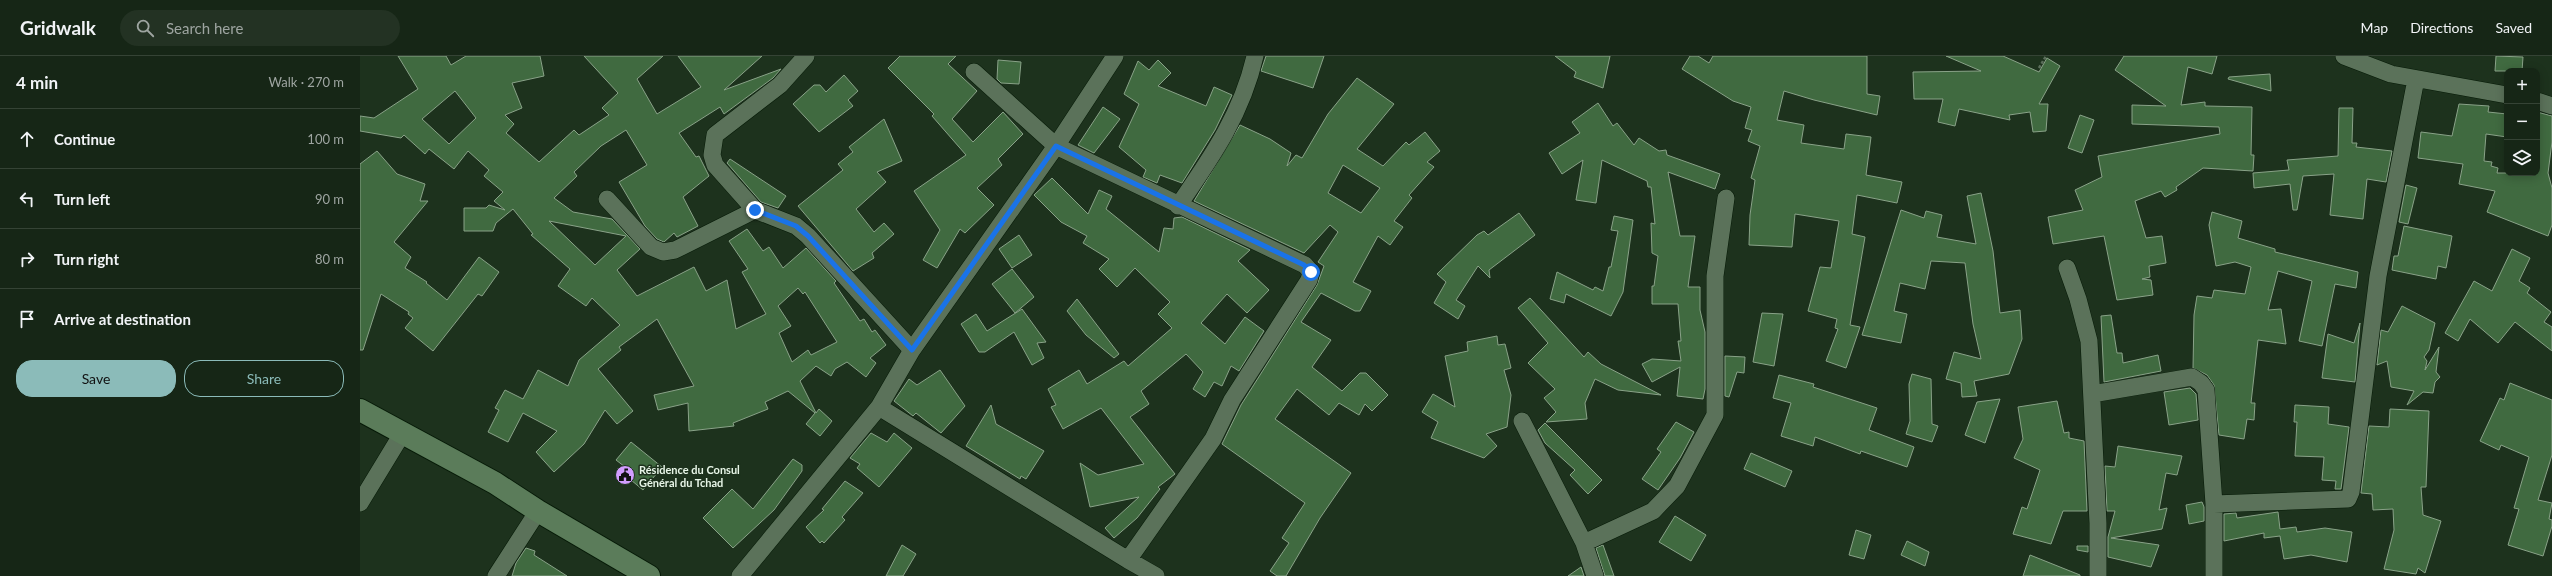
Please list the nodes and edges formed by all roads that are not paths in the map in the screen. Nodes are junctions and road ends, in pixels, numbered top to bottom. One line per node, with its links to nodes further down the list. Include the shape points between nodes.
1 (806, 56): 14 (street, via 780,85 716,135 712,143 715,165)
2 (1115, 56): 10 (street)
3 (1255, 56): 13 (street, via 1243,100 1212,157)
4 (2344, 56): 6 (street, via 2391,74)
5 (974, 72): 10 (street)
6 (2416, 79): 7 (street); 23 (street, via 2378,276 2351,492 2348,499)
7 (2504, 94)
8 (2540, 102): 9 (street)
9 (2552, 106)
10 (1056, 146): 13 (street); 16 (street)
11 (1726, 198): 25 (street, via 1715,276 1715,415 1677,486 1653,511)
12 (607, 199): 14 (street, via 651,247 662,252 675,250)
13 (1178, 206): 26 (street, via 1304,265 1311,272 1309,280 1232,400 1213,439)
14 (755, 210): 16 (street, via 796,226 808,236)
15 (2067, 268): 17 (street, via 2089,340)
16 (912, 350): 18 (street)
17 (2092, 394): 23 (street, via 2192,377 2201,383 2206,390); 32 (street)
18 (880, 407): 26 (street); 29 (street)
19 (360, 410): 21 (main road)
20 (1522, 421): 25 (street)
21 (402, 434): 22 (street); 24 (main road, via 496,483)
22 (360, 503)
23 (2214, 504): 33 (street)
24 (538, 511): 27 (street); 28 (main road)
25 (1584, 543): 31 (street)
26 (1128, 560): 30 (street)
27 (496, 576)
28 (649, 576)
29 (740, 576)
30 (1156, 576)
31 (1595, 576)
32 (2098, 576)
33 (2214, 576)

